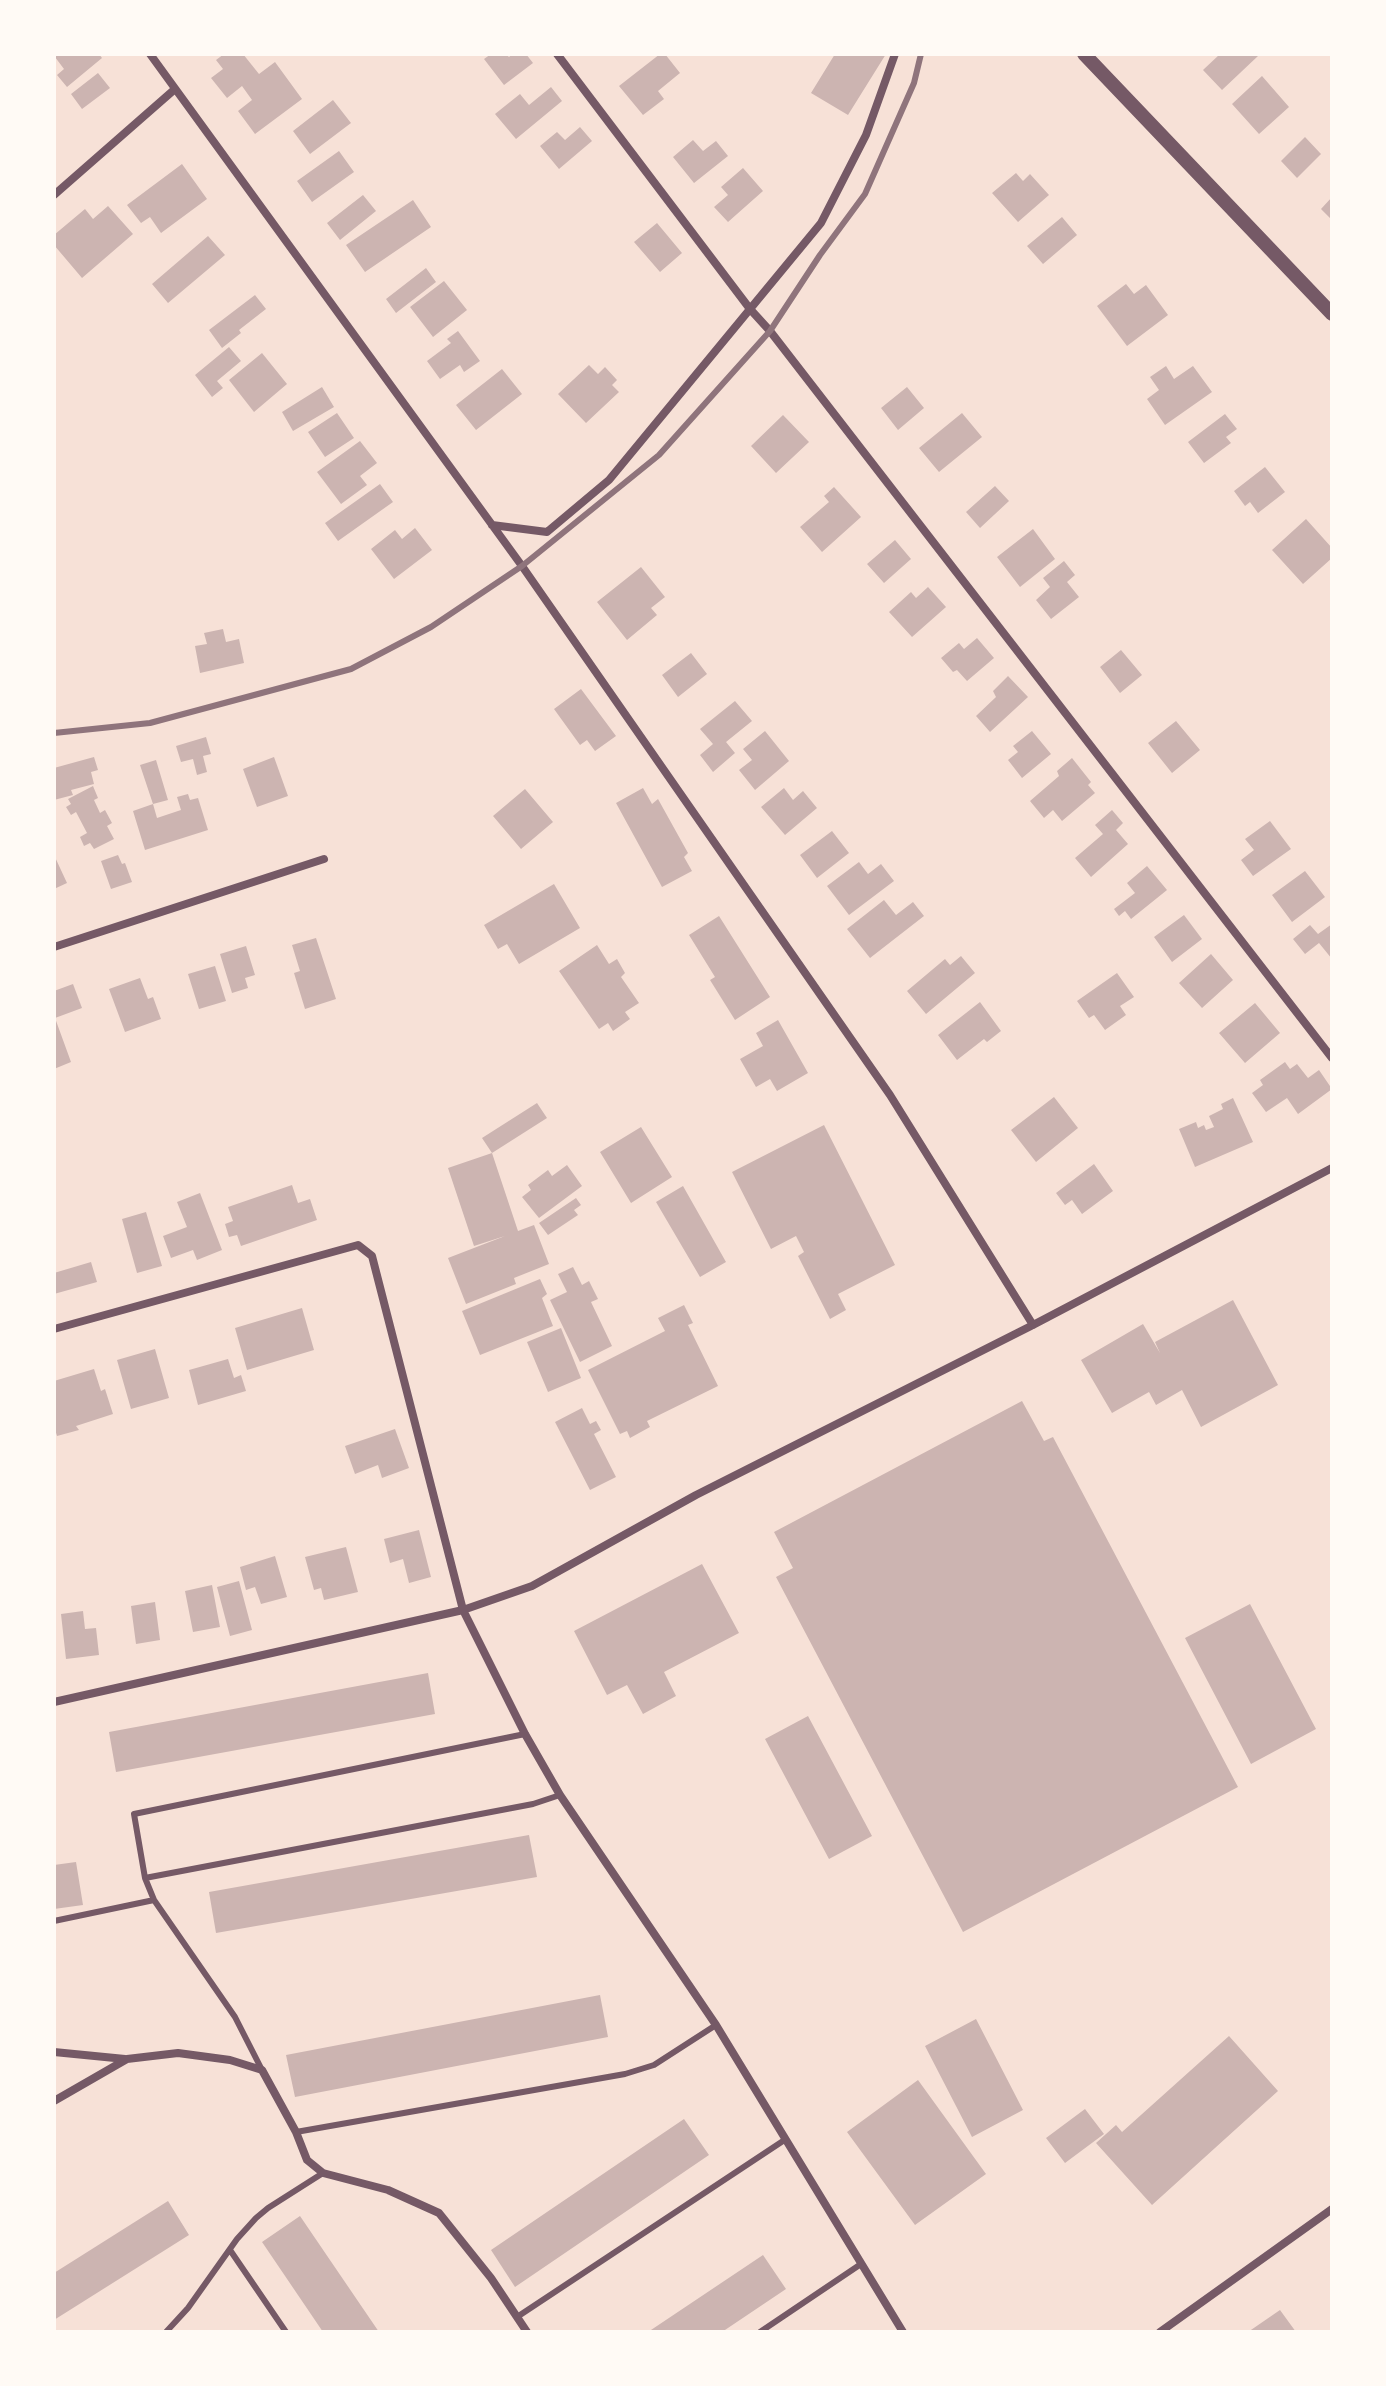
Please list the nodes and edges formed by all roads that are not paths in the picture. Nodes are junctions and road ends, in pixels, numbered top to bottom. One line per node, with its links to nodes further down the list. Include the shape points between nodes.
1 (150, 54): 5 (street)
2 (557, 54): 7 (street)
3 (895, 54): 7 (street, via 866,135 821,223)
4 (1084, 54): 8 (street)
5 (175, 89): 6 (street); 9 (street)
6 (54, 195)
7 (750, 309): 9 (street, via 599,489 547,532); 12 (street)
8 (1332, 314)
9 (492, 525): 14 (street, via 890,1095)
10 (324, 859): 11 (street)
11 (54, 947)
12 (1332, 1058)
13 (1332, 1168): 14 (street)
14 (1033, 1325): 16 (street, via 696,1495 532,1586)
15 (54, 1329): 16 (street, via 358,1245 372,1256)
16 (463, 1610): 17 (street); 18 (street)
17 (54, 1702)
18 (525, 1734): 19 (street); 20 (lane, via 134,1814)
19 (560, 1795): 20 (lane); 23 (street)
20 (145, 1878): 21 (lane)
21 (154, 1900): 22 (lane); 26 (lane, via 235,2017)
22 (54, 1921)
23 (716, 2025): 28 (lane, via 654,2065 625,2074); 29 (street)
24 (54, 2052): 25 (street)
25 (127, 2059): 26 (street, via 178,2053); 27 (street)
26 (262, 2070): 28 (street)
27 (54, 2101)
28 (296, 2132): 30 (street, via 307,2160)
29 (786, 2139): 33 (street); 34 (lane)
30 (323, 2173): 32 (lane, via 268,2208); 34 (street, via 388,2190 439,2213)
31 (1332, 2209): 40 (street)
32 (230, 2250): 35 (lane); 36 (lane)
33 (861, 2264): 38 (lane); 39 (street)
34 (517, 2317): 37 (street)
35 (166, 2332)
36 (286, 2332)
37 (527, 2332)
38 (760, 2332)
39 (903, 2332)
40 (1160, 2332)

